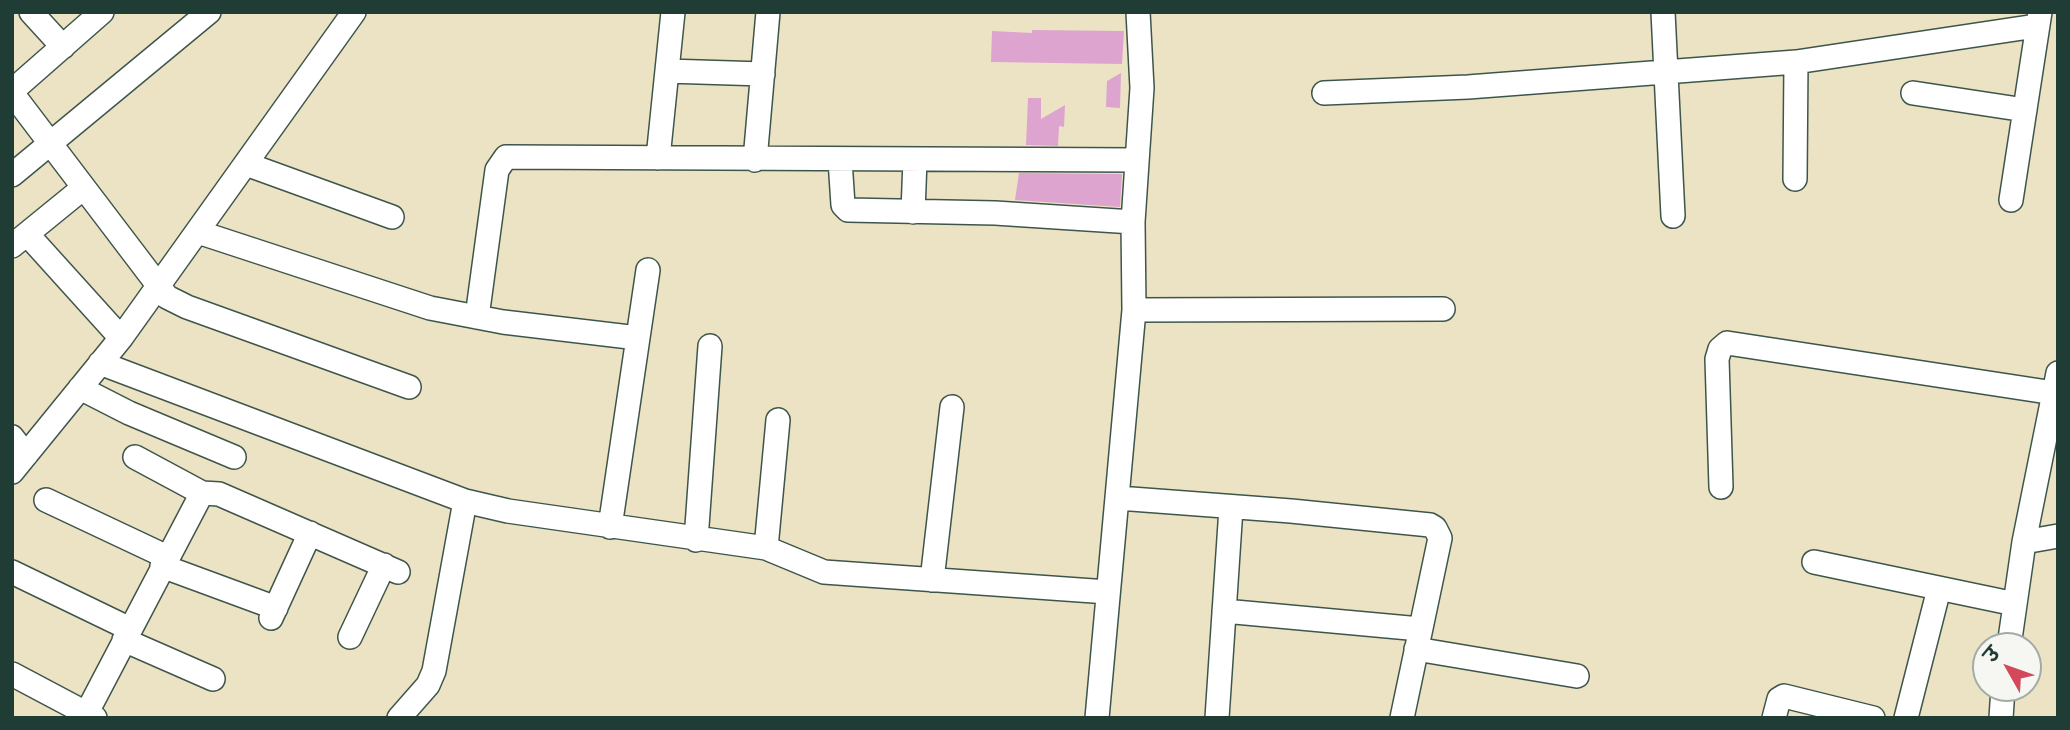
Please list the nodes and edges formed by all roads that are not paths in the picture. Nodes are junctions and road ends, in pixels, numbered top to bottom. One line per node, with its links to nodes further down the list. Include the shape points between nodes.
1 (30, 12): 10 (street)
2 (102, 12): 10 (street)
3 (209, 12): 19 (street)
4 (354, 12): 25 (street)
5 (673, 12): 12 (street)
6 (768, 12): 14 (street)
7 (1139, 12): 24 (street, via 1143,88)
8 (1663, 12): 13 (street)
9 (2038, 19): 11 (street); 18 (street)
10 (63, 47): 15 (street)
11 (1796, 62): 13 (street); 27 (street)
12 (667, 71): 14 (street); 20 (street)
13 (1665, 72): 16 (street); 31 (street)
14 (763, 74): 21 (street)
15 (12, 92): 19 (street)
16 (1324, 93)
17 (1913, 93): 18 (street)
18 (2025, 110): 29 (street)
19 (50, 146): 26 (street); 28 (street)
20 (658, 158): 21 (street); 40 (street, via 517,155 500,162)
21 (755, 160): 22 (street)
22 (841, 160): 23 (street); 30 (street, via 845,209)
23 (915, 160): 24 (street); 30 (street)
24 (1138, 160): 33 (street)
25 (246, 164): 32 (street); 34 (street)
26 (12, 174)
27 (1795, 179)
28 (82, 189): 35 (street); 37 (street)
29 (2011, 200)
30 (913, 212): 33 (street)
31 (1673, 216)
32 (392, 217)
33 (1133, 222): 39 (street)
34 (198, 232): 37 (street); 40 (street, via 430,308)
35 (19, 240): 41 (street)
36 (648, 270): 42 (street)
37 (158, 287): 41 (street); 46 (street, via 187,307)
38 (1443, 309): 39 (street)
39 (1133, 310): 55 (street)
40 (477, 317): 42 (street)
41 (121, 338): 44 (street)
42 (638, 338): 59 (street)
43 (710, 346): 62 (street)
44 (100, 363): 47 (street); 57 (street)
45 (2056, 383): 53 (street, via 1727,344 1717,359); 63 (street)
46 (409, 387)
47 (80, 388): 50 (street); 52 (street)
48 (952, 407): 68 (street)
49 (778, 420): 64 (street)
50 (17, 454)
51 (135, 457): 54 (street)
52 (234, 457)
53 (1721, 487)
54 (202, 493): 60 (street, via 211,491); 65 (street)
55 (1118, 498): 58 (street); 70 (street)
56 (46, 500): 65 (street)
57 (465, 501): 59 (street); 81 (street, via 434,671 428,685)
58 (1231, 508): 72 (street); 76 (street, via 1430,525 1440,538)
59 (610, 527): 62 (street)
60 (310, 533): 65 (street, via 274,613); 75 (street, via 391,569)
61 (2058, 536): 63 (street)
62 (696, 540): 64 (street)
63 (2024, 542): 71 (street)
64 (766, 548): 68 (street, via 824,572)
65 (165, 562): 74 (street)
66 (1814, 562): 69 (street)
67 (12, 572): 74 (street)
68 (932, 580): 70 (street)
69 (1940, 589): 71 (street); 87 (street)
70 (1108, 592): 82 (street)
71 (2015, 604): 73 (street)
72 (1224, 611): 76 (street); 83 (street)
73 (2010, 632)
74 (127, 635): 79 (street); 80 (street)
75 (350, 637)
76 (1418, 639): 78 (street); 84 (street)
77 (12, 674): 80 (street)
78 (1577, 676)
79 (213, 679)
80 (88, 716)
81 (399, 718)
82 (1097, 718)
83 (1217, 718)
84 (1402, 718)
85 (1774, 718): 86 (street, via 1784,696)
86 (1873, 718)
87 (1906, 718)

